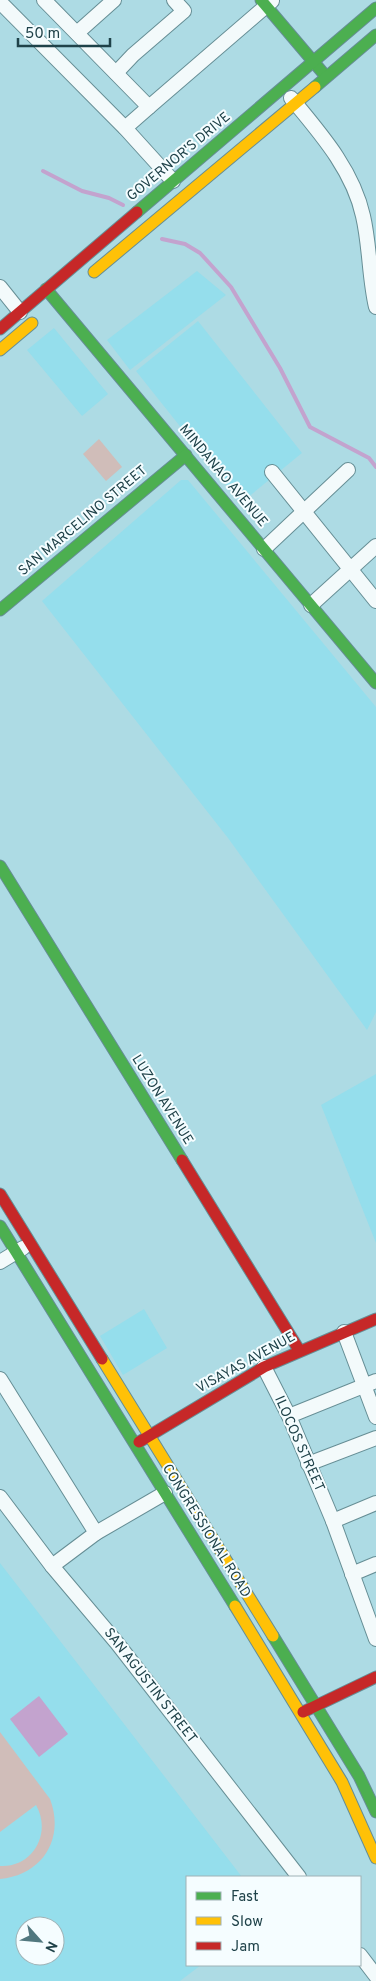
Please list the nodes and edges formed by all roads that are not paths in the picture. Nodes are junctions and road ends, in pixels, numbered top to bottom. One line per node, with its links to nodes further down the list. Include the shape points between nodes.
1 (44, 0): 7 (street)
2 (114, 0): 7 (street)
3 (174, 0): 10 (street, via 184,11)
4 (0, 2): 15 (street)
5 (267, 2): 9 (main road); 14 (street)
6 (376, 8): 9 (main road, GOVERNOR'S DRIVE)
7 (76, 33): 10 (street)
8 (376, 35): 11 (main road)
9 (313, 62): 11 (main road); 12 (main road, GOVERNOR'S DRIVE)
10 (116, 74): 14 (street)
11 (326, 78): 13 (main road)
12 (283, 88): 13 (street); 16 (main road, GOVERNOR'S DRIVE)
13 (296, 103): 17 (main road); 21 (street, via 322,135 357,194)
14 (149, 107): 15 (street)
15 (125, 128): 16 (street)
16 (173, 181): 19 (main road, GOVERNOR'S DRIVE)
17 (88, 277)
18 (0, 287): 22 (street)
19 (46, 290): 20 (main road, MINDANAO AVENUE); 22 (main road, GOVERNOR'S DRIVE)
20 (61, 299): 24 (main road); 25 (main road, MINDANAO AVENUE)
21 (376, 307)
22 (20, 312): 23 (main road, GOVERNOR'S DRIVE)
23 (0, 329)
24 (0, 350)
25 (186, 455): 30 (main road, MINDANAO AVENUE); 34 (main road, SAN MARCELINO STREET)
26 (348, 470): 28 (street)
27 (272, 472): 28 (street)
28 (302, 511): 30 (street); 31 (street)
29 (376, 546): 31 (street)
30 (264, 549): 33 (main road, MINDANAO AVENUE)
31 (350, 569): 32 (street); 33 (street)
32 (376, 601)
33 (311, 605): 35 (main road, MINDANAO AVENUE)
34 (0, 610)
35 (376, 683)
36 (0, 866): 44 (main road, LUZON AVENUE)
37 (0, 1194): 39 (main road, CONGRESSIONAL ROAD)
38 (0, 1226): 40 (main road, CONGRESSIONAL ROAD)
39 (30, 1243): 40 (street); 50 (main road, CONGRESSIONAL ROAD)
40 (16, 1252): 41 (street); 52 (main road, CONGRESSIONAL ROAD)
41 (0, 1262)
42 (376, 1319): 43 (main road, VISAYAS AVENUE)
43 (344, 1332): 44 (main road, VISAYAS AVENUE); 47 (street)
44 (299, 1350): 45 (main road, VISAYAS AVENUE)
45 (264, 1367): 48 (street, ILOCOS STREET); 50 (main road, VISAYAS AVENUE)
46 (0, 1379): 58 (street)
47 (370, 1383): 48 (street); 49 (street)
48 (289, 1416): 53 (street, ILOCOS STREET)
49 (376, 1416)
50 (150, 1435): 52 (main road, VISAYAS AVENUE); 65 (main road, CONGRESSIONAL ROAD)
51 (376, 1438): 53 (street)
52 (135, 1445): 54 (main road, CONGRESSIONAL ROAD)
53 (308, 1464): 57 (street, ILOCOS STREET)
54 (165, 1493): 58 (street); 66 (main road, CONGRESSIONAL ROAD)
55 (0, 1497): 60 (street, SAN AGUSTIN STREET)
56 (376, 1502): 57 (street)
57 (333, 1521): 61 (street, ILOCOS STREET)
58 (96, 1534): 60 (street)
59 (376, 1564): 61 (street)
60 (52, 1566): 69 (street, SAN AGUSTIN STREET, via 117,1643)
61 (352, 1574): 62 (street, ILOCOS STREET)
62 (373, 1619): 63 (street, ILOCOS STREET)
63 (376, 1640)
64 (376, 1677): 65 (main road)
65 (314, 1706): 66 (main road); 67 (main road, CONGRESSIONAL ROAD, via 359,1776)
66 (301, 1713): 68 (main road, CONGRESSIONAL ROAD, via 342,1782)
67 (376, 1812)
68 (376, 1858)
69 (298, 1876)
70 (361, 1956): 71 (street)
71 (376, 1976)

